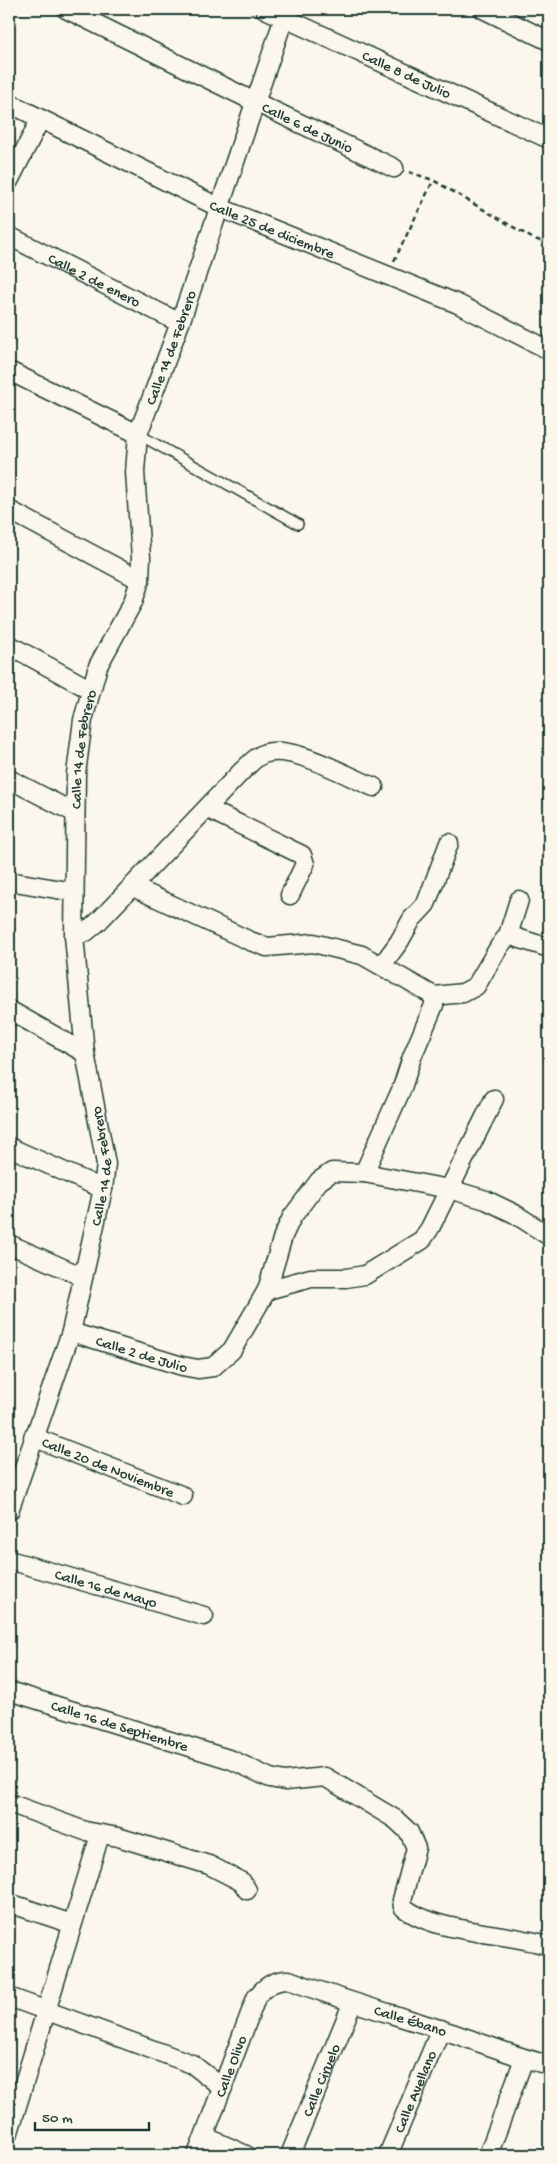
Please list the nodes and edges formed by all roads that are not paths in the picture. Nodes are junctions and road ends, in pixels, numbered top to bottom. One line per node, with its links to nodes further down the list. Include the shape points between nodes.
1 (66, 9): 6 (street, Calle 6 de Junio)
2 (265, 9): 4 (street, Calle 8 de Julio)
3 (483, 9): 5 (street)
4 (286, 14): 6 (street, Calle 14 de Febrero); 9 (street, Calle 8 de Julio)
5 (549, 41)
6 (255, 102): 10 (street, Calle 6 de Junio); 12 (street, Calle 14 de Febrero)
7 (9, 103): 8 (street, Calle 25 de diciembre)
8 (40, 120): 11 (street); 12 (street, Calle 25 de diciembre)
9 (549, 139)
10 (394, 168)
11 (9, 180)
12 (218, 207): 14 (street, Calle 14 de Febrero); 15 (street, Calle 25 de diciembre, via 483,315)
13 (9, 236): 14 (street, Calle 2 de enero)
14 (180, 323): 17 (street, Calle 14 de Febrero)
15 (546, 348)
16 (9, 371): 17 (street)
17 (138, 434): 19 (lane); 20 (street, Calle 14 de Febrero, via 135,472)
18 (9, 510): 20 (street)
19 (298, 524)
20 (140, 580): 22 (street, Calle 14 de Febrero, via 133,602 98,666)
21 (9, 645): 22 (street)
22 (91, 690): 26 (street, Calle 14 de Febrero, via 83,720)
23 (9, 779): 26 (street)
24 (374, 787): 25 (street, via 280,751 254,759)
25 (208, 809): 29 (street); 31 (street, via 302,855 305,864)
26 (75, 812): 30 (street, Calle 14 de Febrero)
27 (449, 843): 36 (street, via 426,904 412,919)
28 (9, 881): 30 (street)
29 (133, 887): 34 (street, via 86,932); 36 (street, via 268,947 313,943)
30 (74, 892): 34 (street, Calle 14 de Febrero)
31 (290, 895)
32 (519, 900): 33 (street)
33 (508, 935): 35 (street); 37 (street, via 476,986 463,993)
34 (74, 936): 39 (street, Calle 14 de Febrero)
35 (549, 948)
36 (382, 965): 37 (street)
37 (434, 996): 42 (street, via 434,1005 402,1088)
38 (9, 1010): 39 (street)
39 (85, 1053): 44 (street, Calle 14 de Febrero, via 106,1164)
40 (494, 1099): 43 (street)
41 (9, 1147): 44 (street)
42 (364, 1173): 43 (street); 48 (street, via 332,1172 314,1187 287,1227)
43 (449, 1189): 45 (street, via 508,1210); 48 (street, via 422,1240 365,1275 311,1278)
44 (103, 1190): 47 (street, Calle 14 de Febrero)
45 (549, 1236)
46 (10, 1245): 47 (street)
47 (83, 1277): 49 (street, Calle 14 de Febrero)
48 (267, 1290): 49 (street, Calle 2 de Julio, via 232,1350 213,1366 198,1369 182,1366)
49 (71, 1332): 50 (street, Calle 14 de Febrero)
50 (33, 1438): 51 (street, Calle 20 de Noviembre); 52 (street, Calle 14 de Febrero)
51 (182, 1496)
52 (9, 1511)
53 (9, 1560): 54 (street, Calle 16 de Mayo)
54 (204, 1616)
55 (9, 1691): 61 (street, Calle 16 de Septiembre, via 232,1760 270,1778 285,1781 325,1777 395,1819 409,1832 416,1848 402,1900 408,1911 437,1923 530,1939)
56 (9, 1803): 57 (street)
57 (100, 1835): 58 (street, via 118,1837 209,1865 242,1882); 60 (street)
58 (247, 1890)
59 (9, 1903): 60 (street)
60 (72, 1924): 65 (street)
61 (549, 1946)
62 (272, 1983): 64 (street, Calle Ébano, via 289,1980); 69 (street, Calle Olivo, via 263,1988 256,1998)
63 (9, 1997): 65 (street)
64 (352, 2004): 66 (street, Calle Ébano); 74 (street, Calle Ciruelo)
65 (46, 2010): 69 (street, via 192,2064); 70 (street)
66 (441, 2029): 67 (street, Calle Ébano); 75 (street, Calle Avellano)
67 (524, 2059): 68 (street, Calle Ébano); 76 (street)
68 (549, 2064)
69 (224, 2088): 71 (street, Calle Olivo)
70 (9, 2132)
71 (206, 2137): 72 (street, Calle Olivo); 73 (street)
72 (198, 2155)
73 (246, 2155)
74 (290, 2155)
75 (388, 2155)
76 (488, 2155)

